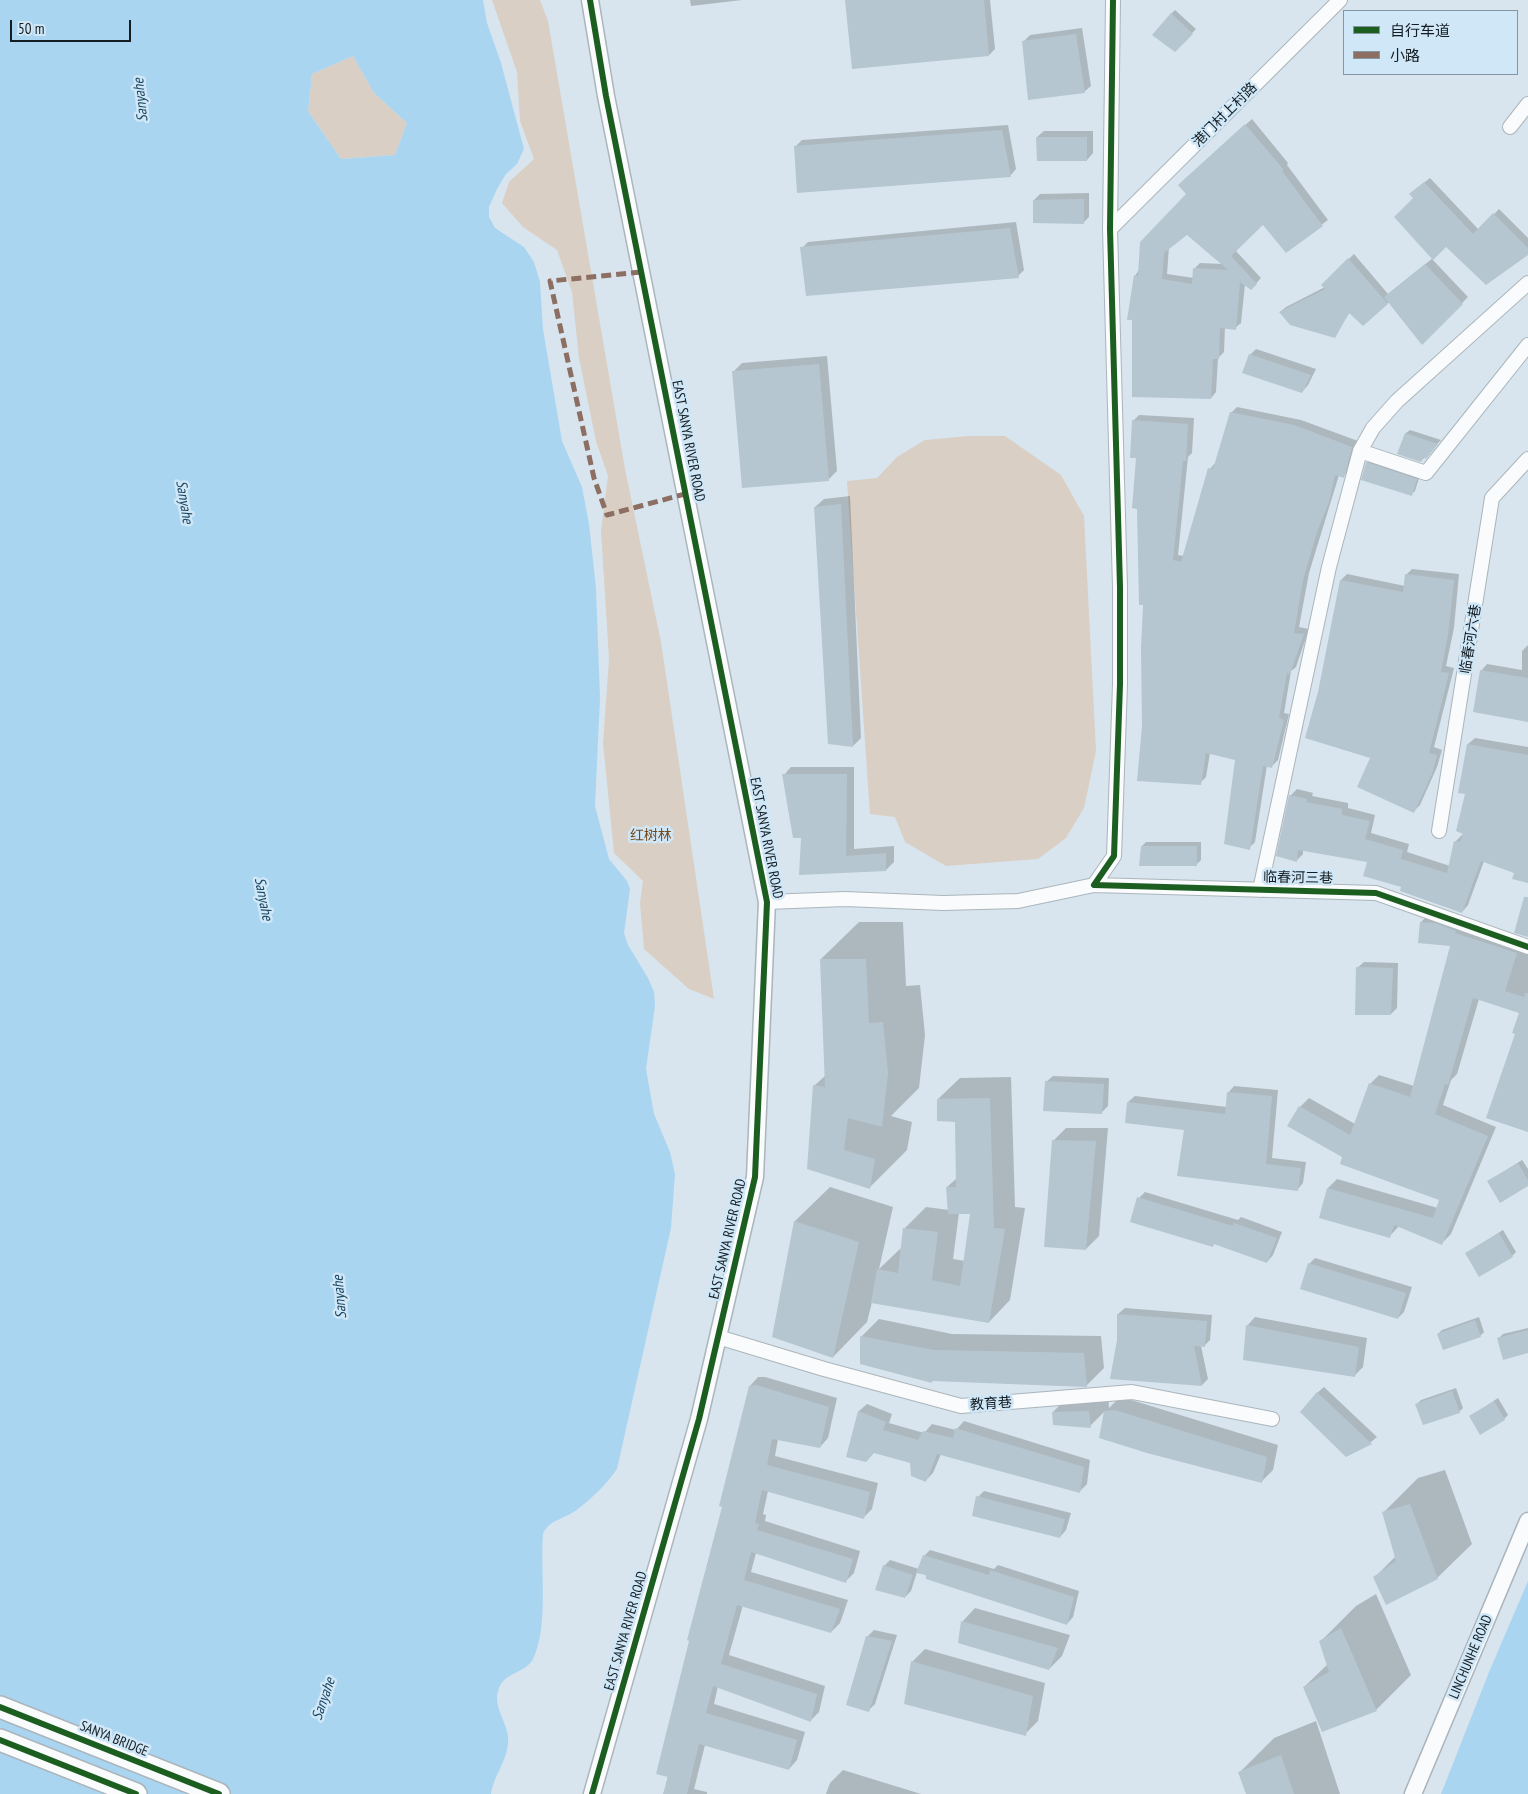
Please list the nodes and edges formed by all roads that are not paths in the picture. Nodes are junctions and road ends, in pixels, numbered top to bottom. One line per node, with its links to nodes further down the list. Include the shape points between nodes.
1 (590, 0): 14 (street, EAST SANYA RIVER ROAD, via 606,96)
2 (1113, 0): 6 (street)
3 (1340, 0): 6 (street, 港门村上村路)
4 (1528, 104): 5 (street)
5 (1510, 127)
6 (1110, 229): 12 (street, via 1120,684 1114,856)
7 (1528, 283): 9 (street, via 1397,401 1372,428)
8 (1528, 345): 9 (street, via 1426,472)
9 (1360, 451): 13 (street, via 1329,567)
10 (1528, 459): 11 (street, 临春河六巷, via 1492,498)
11 (1440, 831)
12 (1094, 885): 13 (street, 临春河三巷); 14 (street, 临春河三巷, via 1018,901 845,899)
13 (1260, 890): 15 (street, 临春河三巷, via 1376,893)
14 (766, 902): 16 (street, EAST SANYA RIVER ROAD, via 755,1176)
15 (1528, 947)
16 (718, 1337): 17 (street, 教育巷, via 961,1406 1132,1392); 23 (street, EAST SANYA RIVER ROAD, via 699,1419)
17 (1272, 1419)
18 (1528, 1521): 24 (street, LINCHUNHE ROAD)
19 (0, 1707): 22 (main road, SANYA BRIDGE)
20 (0, 1740): 21 (main road)
21 (136, 1794)
22 (219, 1794)
23 (592, 1794)
24 (1414, 1794)

